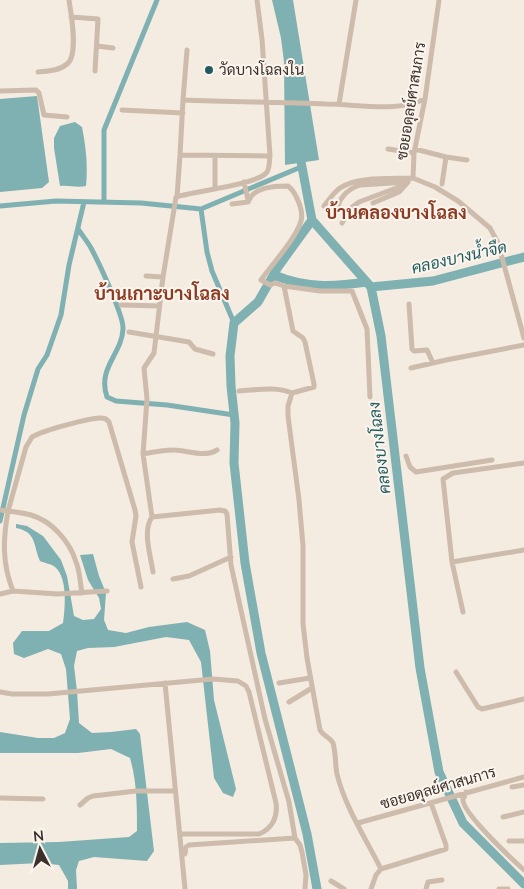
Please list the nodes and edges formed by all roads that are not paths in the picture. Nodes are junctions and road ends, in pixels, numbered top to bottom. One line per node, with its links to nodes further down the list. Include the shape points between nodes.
1 (69, 0): 5 (street)
2 (256, 0): 14 (street)
3 (356, 0): 15 (street)
4 (440, 0): 12 (street, ซอยอดุลย์ศาสนการ)
5 (71, 17): 6 (street, via 98,19); 10 (street, via 72,59 60,69)
6 (97, 46): 7 (street); 9 (street)
7 (113, 48)
8 (187, 50): 13 (street)
9 (96, 71)
10 (38, 72)
11 (0, 91): 18 (street, via 36,90 44,115)
12 (425, 99): 15 (street, via 414,104 386,107); 20 (street, ซอยอดุลย์ศาสนการ)
13 (183, 100): 14 (street); 17 (street)
14 (266, 102): 15 (street); 23 (street)
15 (339, 104)
16 (122, 110): 17 (street)
17 (183, 113): 21 (street)
18 (67, 117)
19 (388, 149): 20 (street)
20 (415, 151): 24 (street); 26 (street, ซอยอดุลย์ศาสนการ)
21 (180, 155): 22 (street); 30 (street)
22 (215, 156): 23 (street); 29 (street)
23 (270, 156): 27 (street, via 266,173)
24 (446, 157): 25 (street); 28 (street)
25 (467, 160)
26 (407, 181): 32 (street, via 400,192); 34 (street, via 370,180 347,184); 35 (street, via 353,187 340,200); 36 (street, via 359,202); 45 (street, ซอยอดุลย์ศาสนการ, via 435,187 458,201 490,228 498,243)
27 (244, 182): 29 (street); 31 (street)
28 (442, 184)
29 (216, 189): 30 (street)
30 (176, 198): 38 (street)
31 (248, 201): 33 (street); 39 (street, via 251,195 267,188 288,186 297,200 301,221 261,280 270,285)
32 (373, 203)
33 (232, 204)
34 (324, 206)
35 (337, 211)
36 (342, 223)
37 (146, 276): 38 (street)
38 (163, 277): 42 (street)
39 (284, 286): 51 (street, via 293,332 305,342 314,384 314,387); 52 (street, via 352,291 368,330)
40 (409, 304): 48 (street, via 412,349 427,350)
41 (121, 305): 42 (street)
42 (160, 306): 44 (street)
43 (129, 332): 44 (street)
44 (156, 337): 47 (street, via 189,342 195,349); 54 (street, via 154,353 144,368 147,399)
45 (524, 338)
46 (524, 345): 48 (street)
47 (213, 354)
48 (433, 363): 49 (street)
49 (411, 368)
50 (239, 391): 51 (street, via 283,389)
51 (292, 393): 72 (street, via 288,416 303,546 303,624)
52 (370, 397)
53 (217, 450): 54 (street, via 210,453 162,450)
54 (143, 454): 59 (street)
55 (406, 456): 56 (street, via 416,472)
56 (492, 460)
57 (524, 463): 62 (street, via 444,477)
58 (4, 510): 65 (street, via 32,437 86,420 105,418 109,422 135,510 132,542); 66 (street, via 4,566); 68 (street, via 42,519 58,533 77,562)
59 (152, 517): 61 (street, via 225,511); 63 (street, via 148,531)
60 (524, 550): 62 (street)
61 (230, 557): 64 (street, via 189,576); 92 (street)
62 (452, 562): 70 (street)
63 (154, 572)
64 (173, 579)
65 (141, 587)
66 (13, 591): 68 (street); 69 (street)
67 (107, 591): 68 (street)
68 (82, 593)
69 (0, 594)
70 (463, 612)
71 (456, 672): 77 (street, via 482,709)
72 (310, 678): 74 (street); 75 (street)
73 (166, 683): 76 (street, via 28,695); 82 (street); 91 (street, via 213,679 238,681 246,686 277,810 267,831 259,834)
74 (279, 683)
75 (312, 688): 78 (street); 90 (street, via 320,730 333,743 337,773)
76 (0, 692)
77 (524, 699)
78 (288, 702)
79 (524, 777): 83 (street, ซอยอดุลย์ศาสนการ)
80 (524, 784): 81 (street)
81 (512, 788)
82 (175, 791): 87 (street, via 90,796); 91 (street)
83 (465, 793): 86 (street, ซอยอดุลย์ศาสนการ); 96 (street, via 464,803 471,814 496,845)
84 (0, 798): 85 (street)
85 (44, 798)
86 (433, 802): 90 (street, ซอยอดุลย์ศาสนการ); 95 (street, via 446,849)
87 (80, 805)
88 (524, 812): 89 (street)
89 (503, 817)
90 (358, 823): 95 (street)
91 (181, 834): 99 (street)
92 (295, 838): 99 (street, via 186,847); 100 (street, via 304,861)
93 (524, 841): 94 (street)
94 (509, 842)
95 (381, 869): 102 (street)
96 (524, 870)
97 (442, 880): 103 (street, via 428,882)
98 (331, 881): 101 (street)
99 (187, 889)
100 (305, 889)
101 (344, 889)
102 (371, 889)
103 (426, 889)
104 (499, 889): 105 (street)
105 (508, 889)

